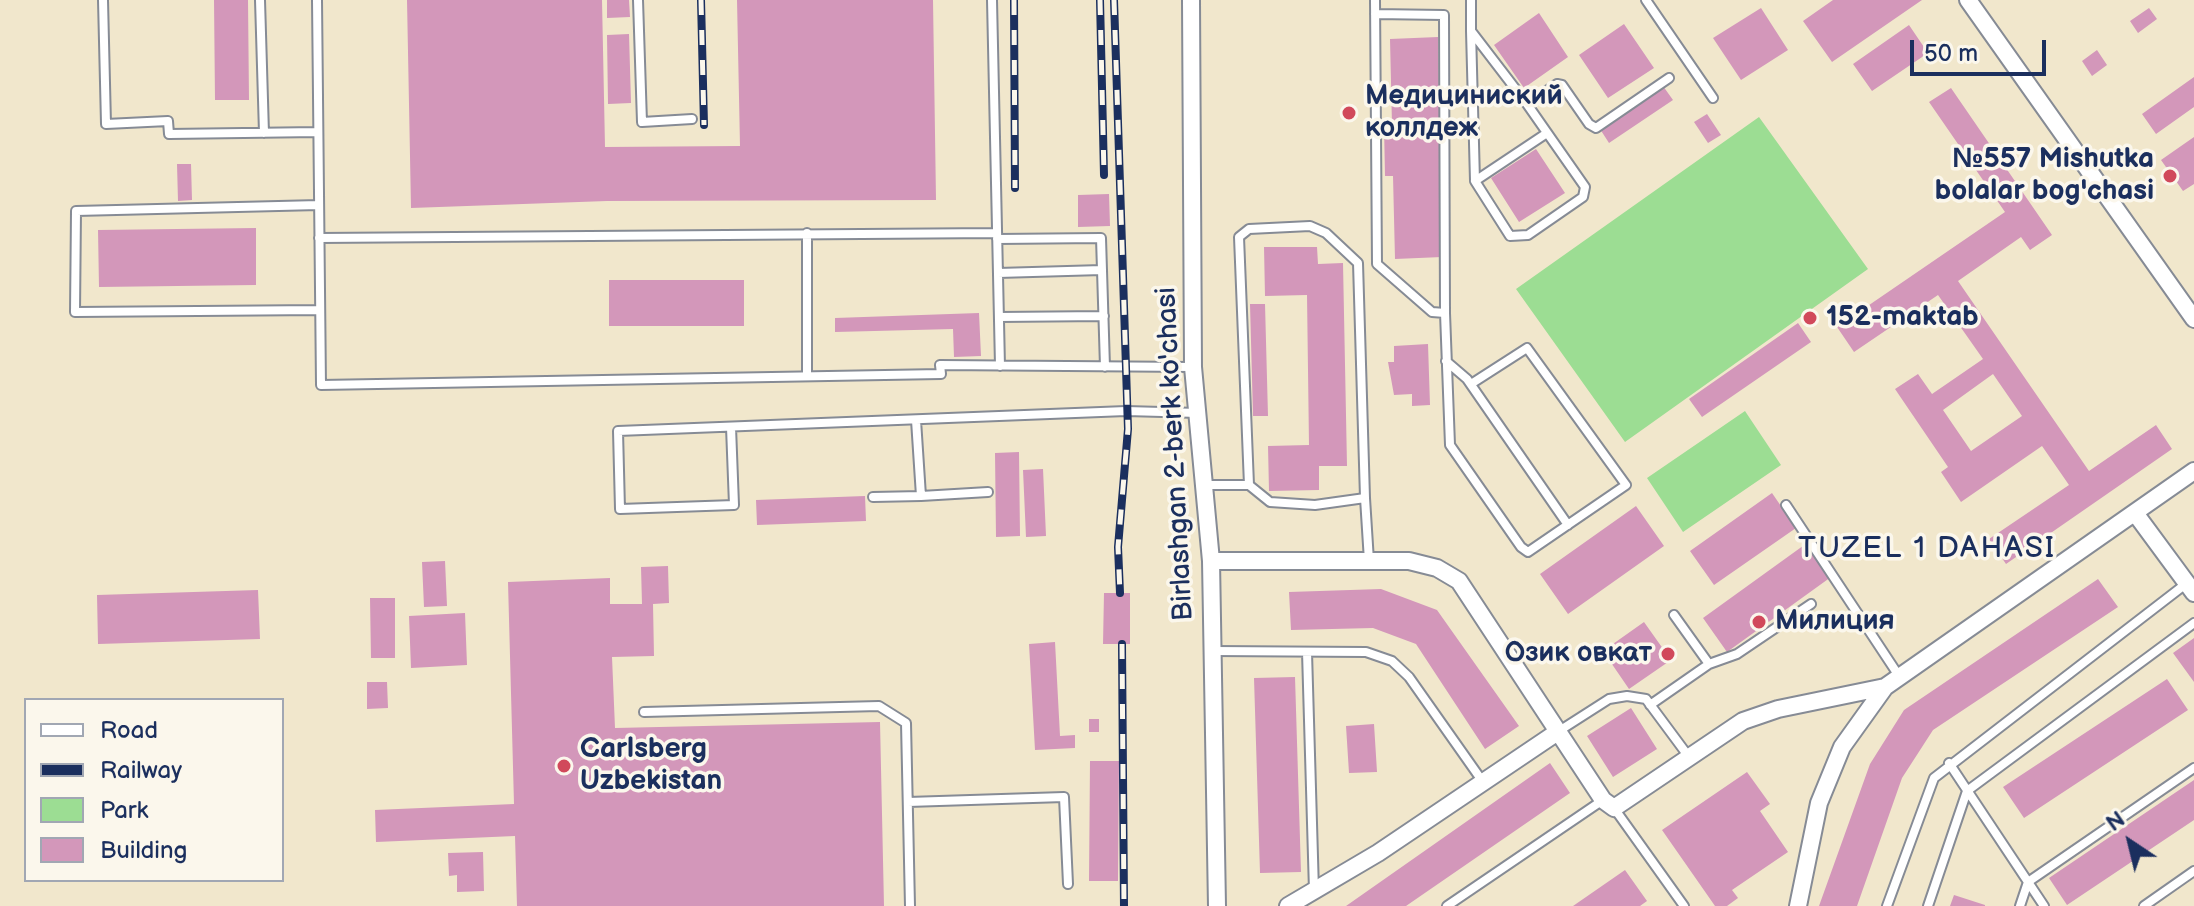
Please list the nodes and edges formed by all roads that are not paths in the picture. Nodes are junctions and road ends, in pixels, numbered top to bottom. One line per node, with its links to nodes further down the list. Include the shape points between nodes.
1 (103, 0): 18 (lane, via 106,124 168,121 169,134)
2 (260, 0): 18 (lane)
3 (317, 0): 17 (lane)
4 (638, 0): 16 (lane, via 642,122)
5 (992, 0): 23 (lane)
6 (1191, 0): 35 (street, Birlashgan 2-berk ko'chasi)
7 (1375, 0): 11 (lane)
8 (1471, 0): 12 (lane)
9 (1646, 0): 14 (lane)
10 (1968, 0): 31 (street)
11 (1375, 14): 28 (lane, via 1377,264 1432,312); 28 (lane, via 1444,15)
12 (1471, 31): 15 (lane); 20 (lane)
13 (1669, 78): 15 (lane, via 1596,128 1562,85)
14 (1713, 98)
15 (1527, 104): 19 (lane)
16 (692, 119)
17 (318, 132): 18 (lane); 21 (lane)
18 (264, 133)
19 (1547, 133): 20 (lane); 20 (lane, via 1585,187 1583,197 1528,235 1510,236)
20 (1475, 181)
21 (319, 205): 24 (lane); 27 (lane, via 76,211 75,312)
22 (807, 233): 23 (lane); 24 (lane); 36 (lane)
23 (997, 236): 25 (lane, via 1101,238); 26 (lane)
24 (319, 238): 27 (lane)
25 (1102, 270): 26 (lane); 29 (lane)
26 (998, 273): 30 (lane)
27 (320, 310): 36 (lane, via 321,385)
28 (1445, 313): 32 (lane)
29 (1104, 316): 30 (lane); 34 (lane)
30 (999, 317): 33 (lane)
31 (2194, 319)
32 (1446, 361): 37 (lane); 50 (lane, via 1450,445 1521,547 1528,552)
33 (1000, 366): 34 (lane); 36 (lane, via 940,365 941,374)
34 (1105, 367): 35 (lane)
35 (1193, 367): 38 (street, Birlashgan 2-berk ko'chasi)
36 (807, 376)
37 (1471, 384): 50 (lane); 50 (lane, via 1527,348 1626,485)
38 (1199, 413): 39 (lane); 42 (street, Birlashgan 2-berk ko'chasi)
39 (916, 420): 40 (lane); 45 (lane)
40 (731, 427): 40 (lane, via 618,431 620,509 734,505)
41 (2194, 471): 49 (street)
42 (1205, 485): 43 (lane); 51 (street, Birlashgan 2-berk ko'chasi)
43 (1249, 485): 47 (lane, via 1270,502 1315,505); 47 (lane, via 1239,237 1249,229 1310,226 1326,233 1358,263)
44 (988, 492): 45 (lane)
45 (921, 496): 46 (lane)
46 (873, 497)
47 (1365, 498): 52 (lane)
48 (1786, 505): 60 (lane)
49 (2135, 513): 53 (street); 60 (street)
50 (1568, 525)
51 (1211, 561): 52 (street); 57 (street, Birlashgan 2-berk ko'chasi)
52 (1369, 561): 64 (street, via 1409,561 1459,581)
53 (2190, 588): 66 (lane)
54 (1811, 604): 59 (lane, via 1737,654)
55 (1674, 615): 59 (lane)
56 (2194, 623): 69 (lane)
57 (1212, 651): 58 (lane); 77 (street, Birlashgan 2-berk ko'chasi)
58 (1307, 652): 68 (lane, via 1366,652 1392,661); 75 (lane)
59 (1709, 664): 62 (lane)
60 (1900, 677): 61 (street)
61 (1885, 687): 65 (street, via 1755,717); 81 (street, via 1842,747 1819,803)
62 (1650, 705): 64 (lane, via 1646,699 1627,696 1609,699); 65 (lane)
63 (644, 712): 70 (lane, via 879,706 906,723)
64 (1559, 731): 68 (street); 71 (street)
65 (1689, 757): 71 (street)
66 (1949, 763): 69 (lane); 82 (lane, via 1934,778)
67 (2194, 768): 73 (lane)
68 (1483, 782): 75 (street)
69 (1967, 791): 73 (lane); 83 (lane)
70 (908, 802): 74 (lane, via 1064,797); 76 (lane)
71 (1608, 804): 79 (lane); 80 (lane)
72 (2194, 871): 86 (lane)
73 (2028, 882): 84 (lane); 85 (lane)
74 (1068, 884)
75 (1314, 891): 78 (street)
76 (910, 906)
77 (1217, 906)
78 (1288, 906)
79 (1447, 906)
80 (1684, 906)
81 (1798, 906)
82 (1887, 906)
83 (1928, 906)
84 (2020, 906)
85 (2044, 906)
86 (2144, 906)

